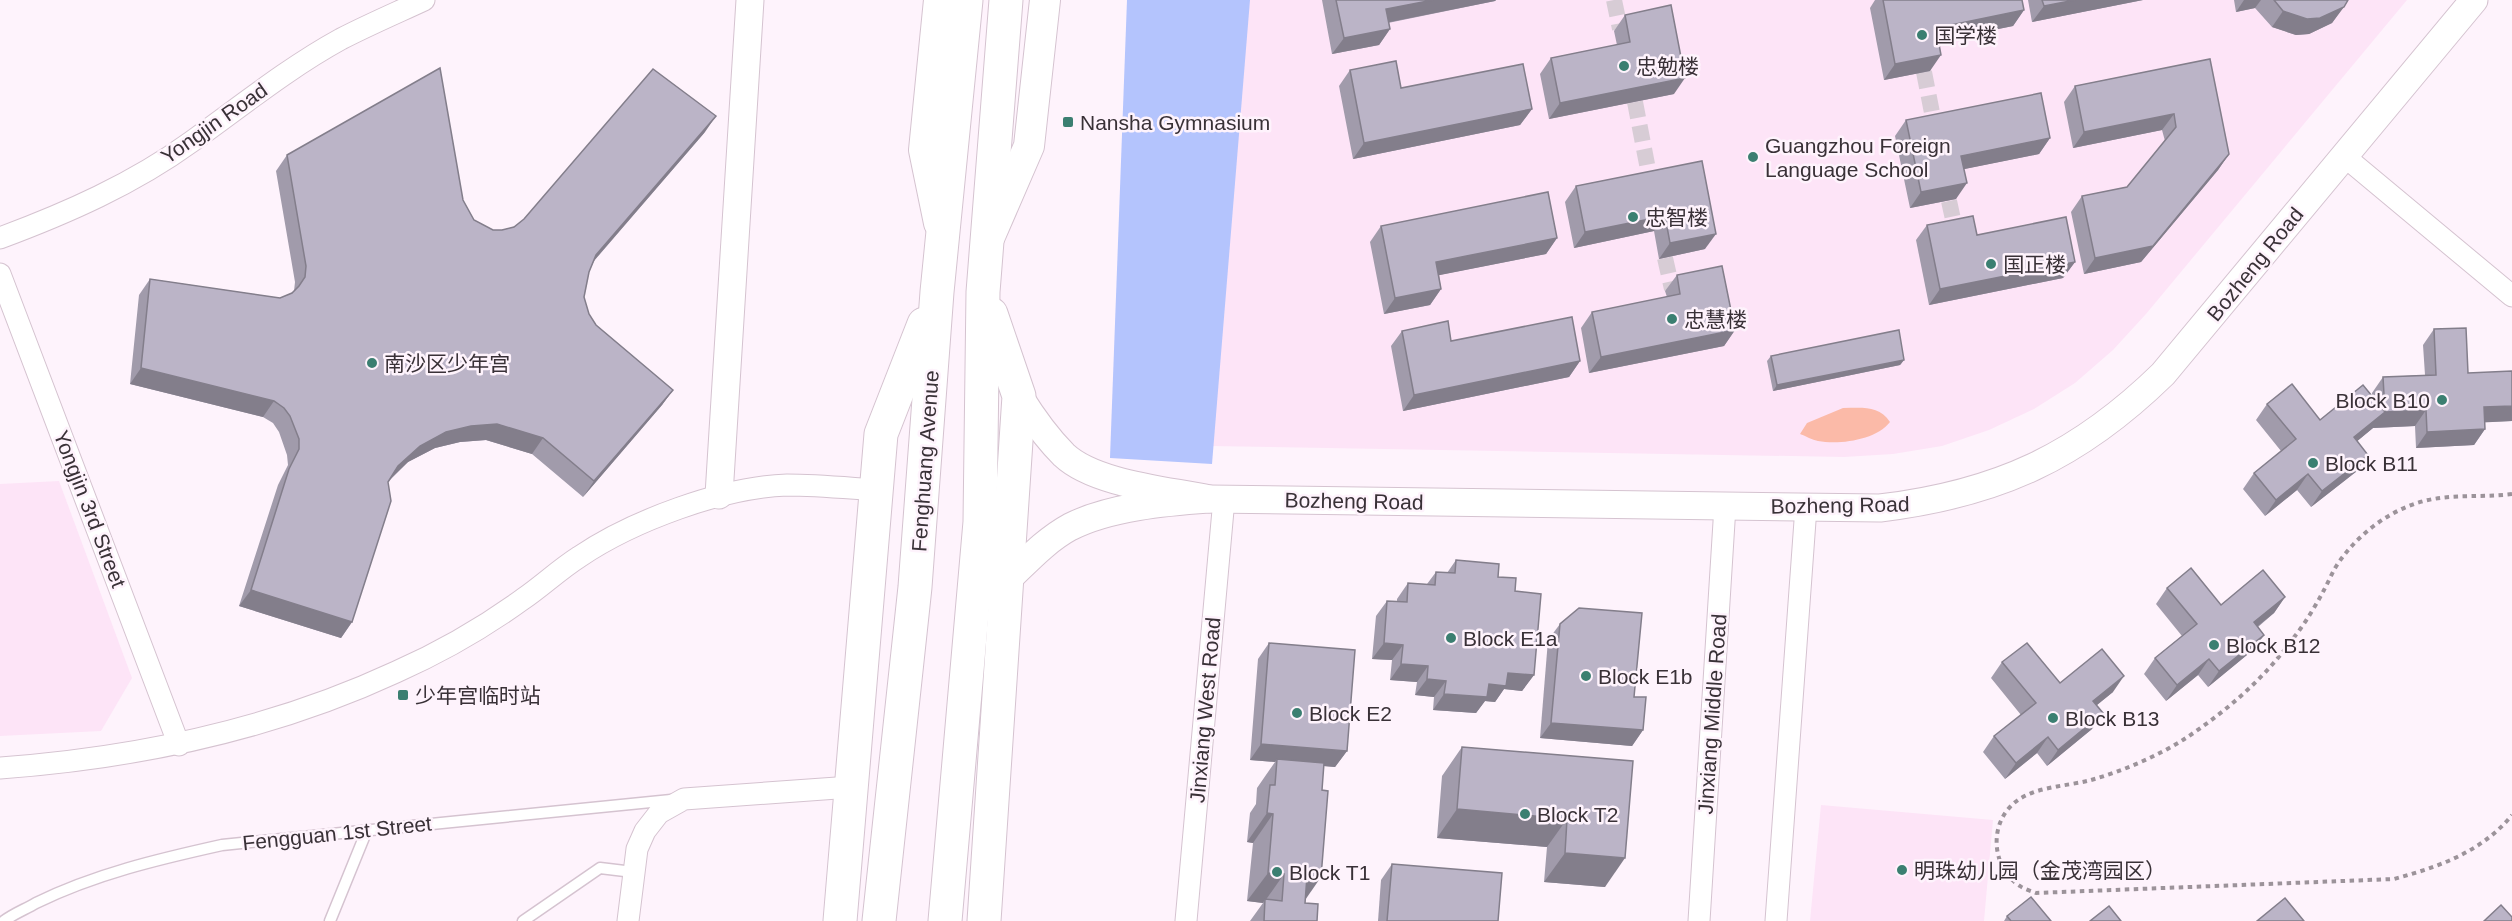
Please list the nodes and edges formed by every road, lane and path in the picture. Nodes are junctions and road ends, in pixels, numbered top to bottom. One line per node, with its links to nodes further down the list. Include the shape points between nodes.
1 (424, 0): 9 (street, Yongjin Road, via 340,40 126,183 58,216)
2 (750, 0): 19 (street)
3 (939, 0): 10 (main road, via 924,150)
4 (966, 0): 10 (main road, Fenghuang Avenue)
5 (1006, 0): 11 (main road)
6 (1045, 0): 11 (main road, via 1029,146)
7 (2474, 0): 8 (street, Bozheng Road)
8 (2344, 156): 15 (street); 22 (street, Bozheng Road, via 2163,374 2083,441 2021,474 1953,496 1880,508)
9 (0, 238)
10 (942, 239): 13 (main road, Fenghuang Avenue)
11 (987, 244): 14 (main road)
12 (0, 274): 24 (street, Yongjin 3rd Street)
13 (937, 292): 17 (main road, via 881,434); 36 (main road, Fenghuang Avenue, via 915,587)
14 (983, 292): 16 (main road); 37 (main road, via 980,522)
15 (2512, 296)
16 (1019, 396): 20 (street, via 1040,429 1066,457 1103,478); 23 (main road)
17 (877, 490): 19 (street, via 786,485); 26 (main road)
18 (2512, 494): 28 (path, via 2451,496 2417,503 2386,517 2360,537 2338,563 2296,636 2226,710 2185,739 2139,762 2092,780 2025,796 2010,807 2000,822 1996,840 1998,858 2006,874 2019,886 2036,893 2394,879 2437,868 2476,847)
19 (719, 495): 24 (street, via 623,532 580,556 465,638 397,672 316,705)
20 (1217, 499): 21 (street, Bozheng Road); 23 (street, via 1159,503 1071,527 1048,542); 39 (street, Jinxiang West Road)
21 (1725, 506): 22 (street, Bozheng Road); 40 (street, Jinxiang Middle Road)
22 (1806, 507): 41 (street)
23 (1007, 580): 38 (main road)
24 (179, 745): 25 (street, via 104,758)
25 (0, 768)
26 (851, 787): 27 (street); 35 (main road)
27 (684, 799): 29 (lane, Fengguan 1st Street); 30 (street, via 658,813 645,831)
28 (2512, 815)
29 (367, 830): 31 (lane, Fengguan 1st Street, via 222,845 161,858 97,878); 32 (lane)
30 (633, 872): 33 (lane, via 600,868); 34 (street)
31 (6, 920)
32 (330, 921)
33 (523, 921)
34 (628, 921)
35 (840, 921)
36 (879, 921)
37 (945, 921)
38 (984, 921)
39 (1186, 921)
40 (1699, 921)
41 (1776, 921)

